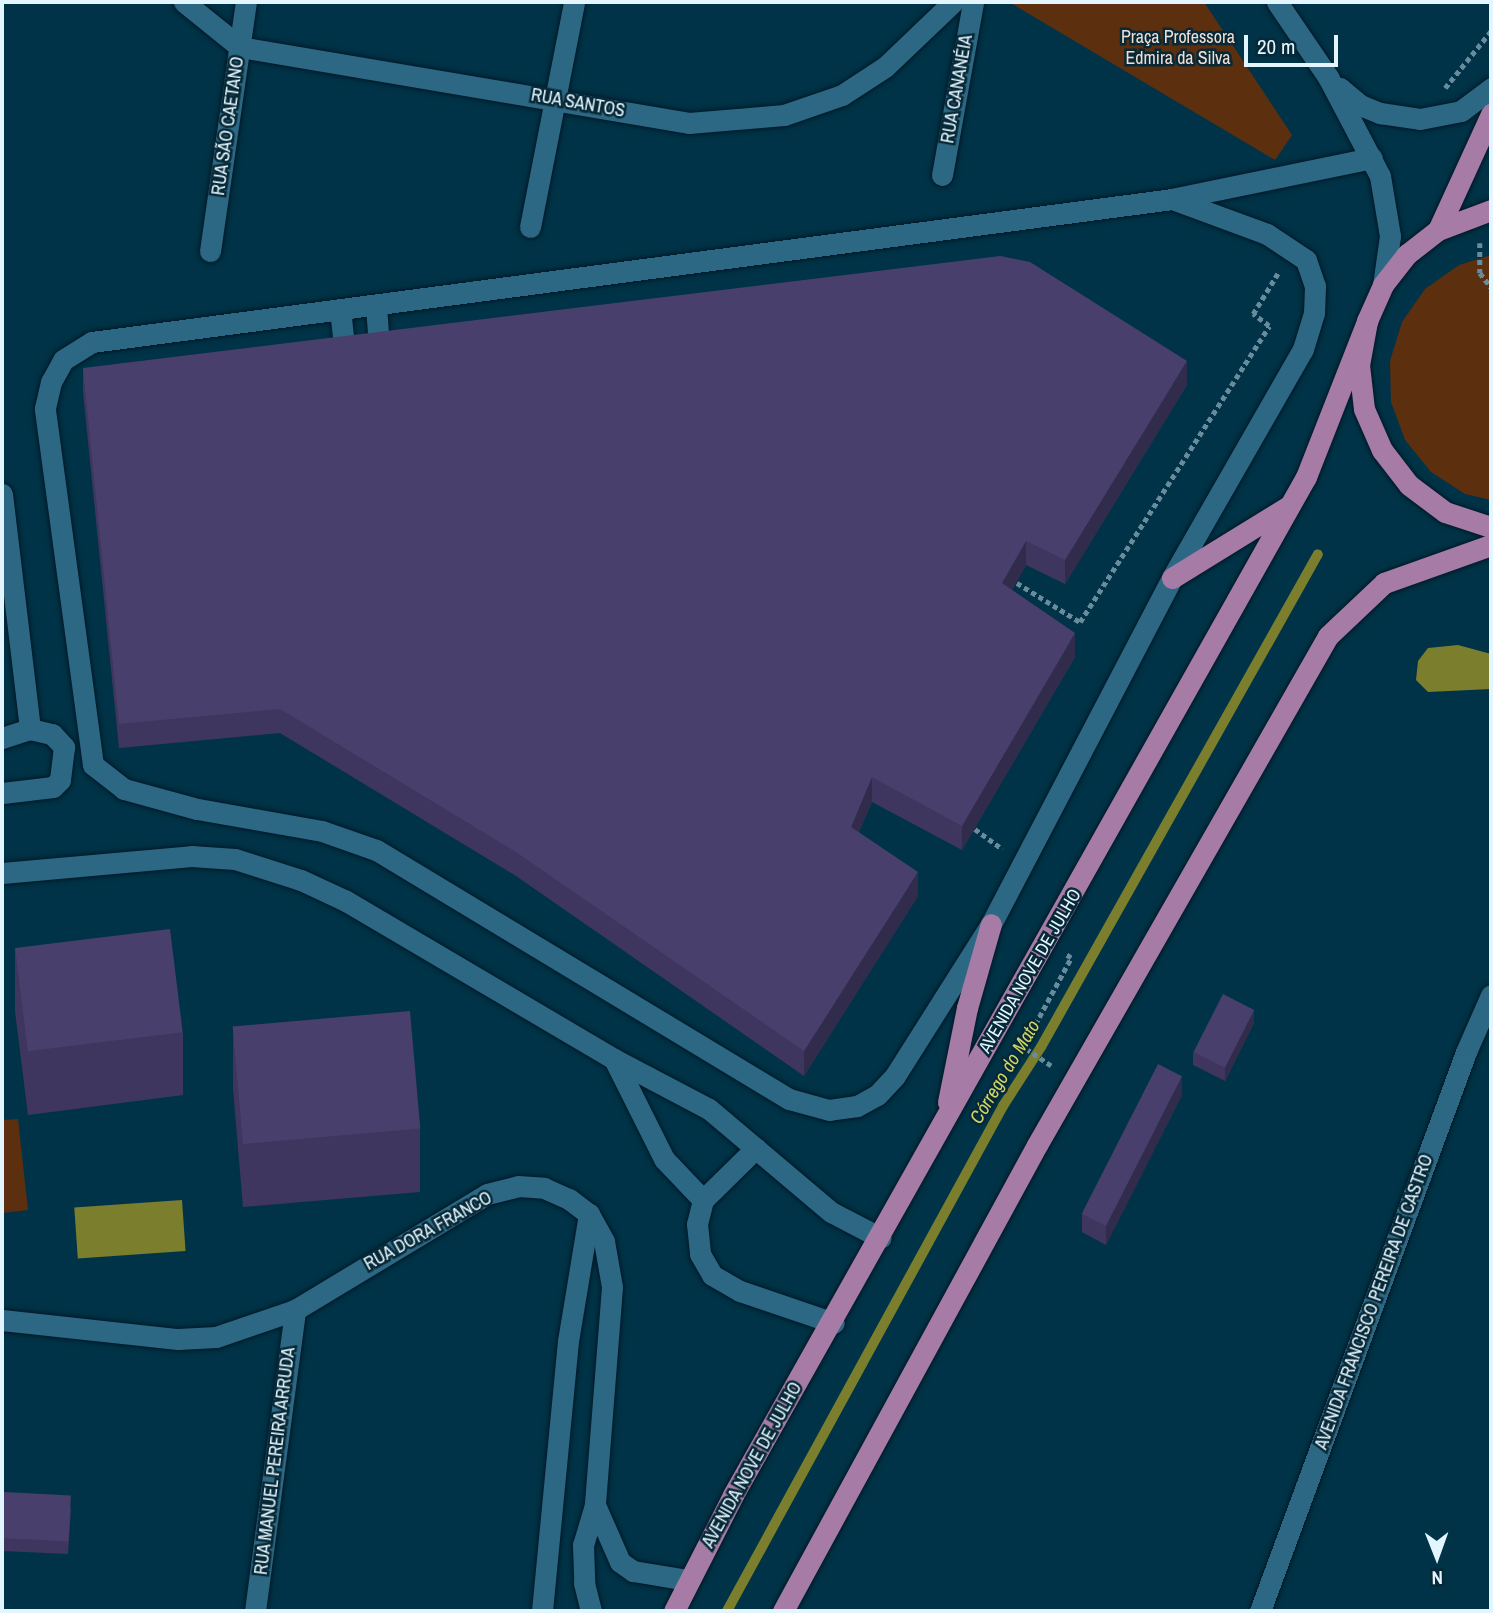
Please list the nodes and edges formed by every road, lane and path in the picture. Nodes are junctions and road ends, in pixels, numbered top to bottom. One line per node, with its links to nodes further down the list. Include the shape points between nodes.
1 (184, 2): 8 (street, RUA SANTOS)
2 (246, 2): 8 (street, RUA SÃO CAETANO)
3 (574, 2): 11 (street)
4 (953, 2): 11 (street, RUA SANTOS, via 863,81 842,95 784,116 689,123)
5 (972, 2): 15 (street, RUA CANANÉIA)
6 (1277, 2): 9 (street)
7 (1491, 31): 13 (path)
8 (240, 47): 11 (street, RUA SANTOS); 21 (street, RUA SÃO CAETANO)
9 (1328, 77): 13 (street, via 1360,105); 14 (street)
10 (1491, 88): 13 (street, via 1461,111)
11 (556, 99): 18 (street)
12 (1491, 114): 19 (main road)
13 (1420, 119)
14 (1372, 158): 16 (street); 22 (street, via 1389,216)
15 (942, 175)
16 (1172, 199): 20 (street, via 1267,234); 24 (street)
17 (1485, 212): 19 (main road); 23 (path, via 1480,273)
18 (530, 227)
19 (1438, 230): 22 (main road, via 1407,254)
20 (1292, 248): 33 (street, via 1306,260 1315,286 1314,313 1303,349); 34 (path, via 1253,314 1269,326 1080,622)
21 (210, 251)
22 (1383, 285): 26 (main road)
23 (1491, 287)
24 (376, 306): 25 (street); 27 (street)
25 (340, 309): 28 (street); 37 (street, via 92,342 64,360 51,382 45,408 46,439)
26 (1367, 321): 30 (main road, AVENIDA NOVE DE JULHO); 31 (main road, via 1359,365 1364,409 1381,450 1409,485 1445,512)
27 (384, 376)
28 (349, 389)
29 (2, 494): 35 (street)
30 (1291, 504): 33 (main road); 46 (main road, AVENIDA NOVE DE JULHO)
31 (1491, 527)
32 (1491, 545): 60 (main road, via 1384,583 1328,636 1037,1145)
33 (1172, 578): 41 (street)
34 (1017, 583)
35 (30, 729): 36 (street); 38 (street, via 52,734)
36 (2, 738)
37 (89, 744): 38 (street); 41 (street, via 93,765 124,789 197,809 322,831 376,850 789,1099 829,1110 858,1106 895,1076)
38 (64, 747): 39 (street, via 60,780 53,787)
39 (2, 793)
40 (2, 873): 44 (street, via 191,856 267,867 346,901)
41 (991, 924): 46 (main road, via 967,1008)
42 (1491, 995): 61 (street, AVENIDA FRANCISCO PEREIRA DE CASTRO, via 1461,1065)
43 (1023, 1047): 45 (path)
44 (614, 1059): 47 (street, via 709,1109); 48 (street, via 664,1159)
45 (1052, 1063)
46 (944, 1123): 50 (main road, AVENIDA NOVE DE JULHO)
47 (756, 1148): 48 (street); 50 (street, via 831,1212)
48 (703, 1200): 53 (street, via 697,1224 700,1254 712,1275 740,1291)
49 (589, 1214): 51 (street, RUA DORA FRANCO, via 544,1188 518,1186 487,1194); 54 (street, via 604,1241 612,1287); 57 (street, via 568,1341)
50 (881, 1238): 53 (main road, AVENIDA NOVE DE JULHO)
51 (295, 1310): 52 (street, RUA DORA FRANCO, via 216,1337 178,1339); 56 (street, RUA MANUEL PEREIRA ARRUDA)
52 (2, 1320)
53 (834, 1323): 55 (main road, AVENIDA NOVE DE JULHO)
54 (595, 1505): 55 (street, via 620,1562 633,1571); 58 (street, via 583,1545 584,1583)
55 (688, 1580): 59 (main road, AVENIDA NOVE DE JULHO)
56 (255, 1611)
57 (542, 1611)
58 (591, 1611)
59 (674, 1611)
60 (783, 1611)
61 (1260, 1611)

